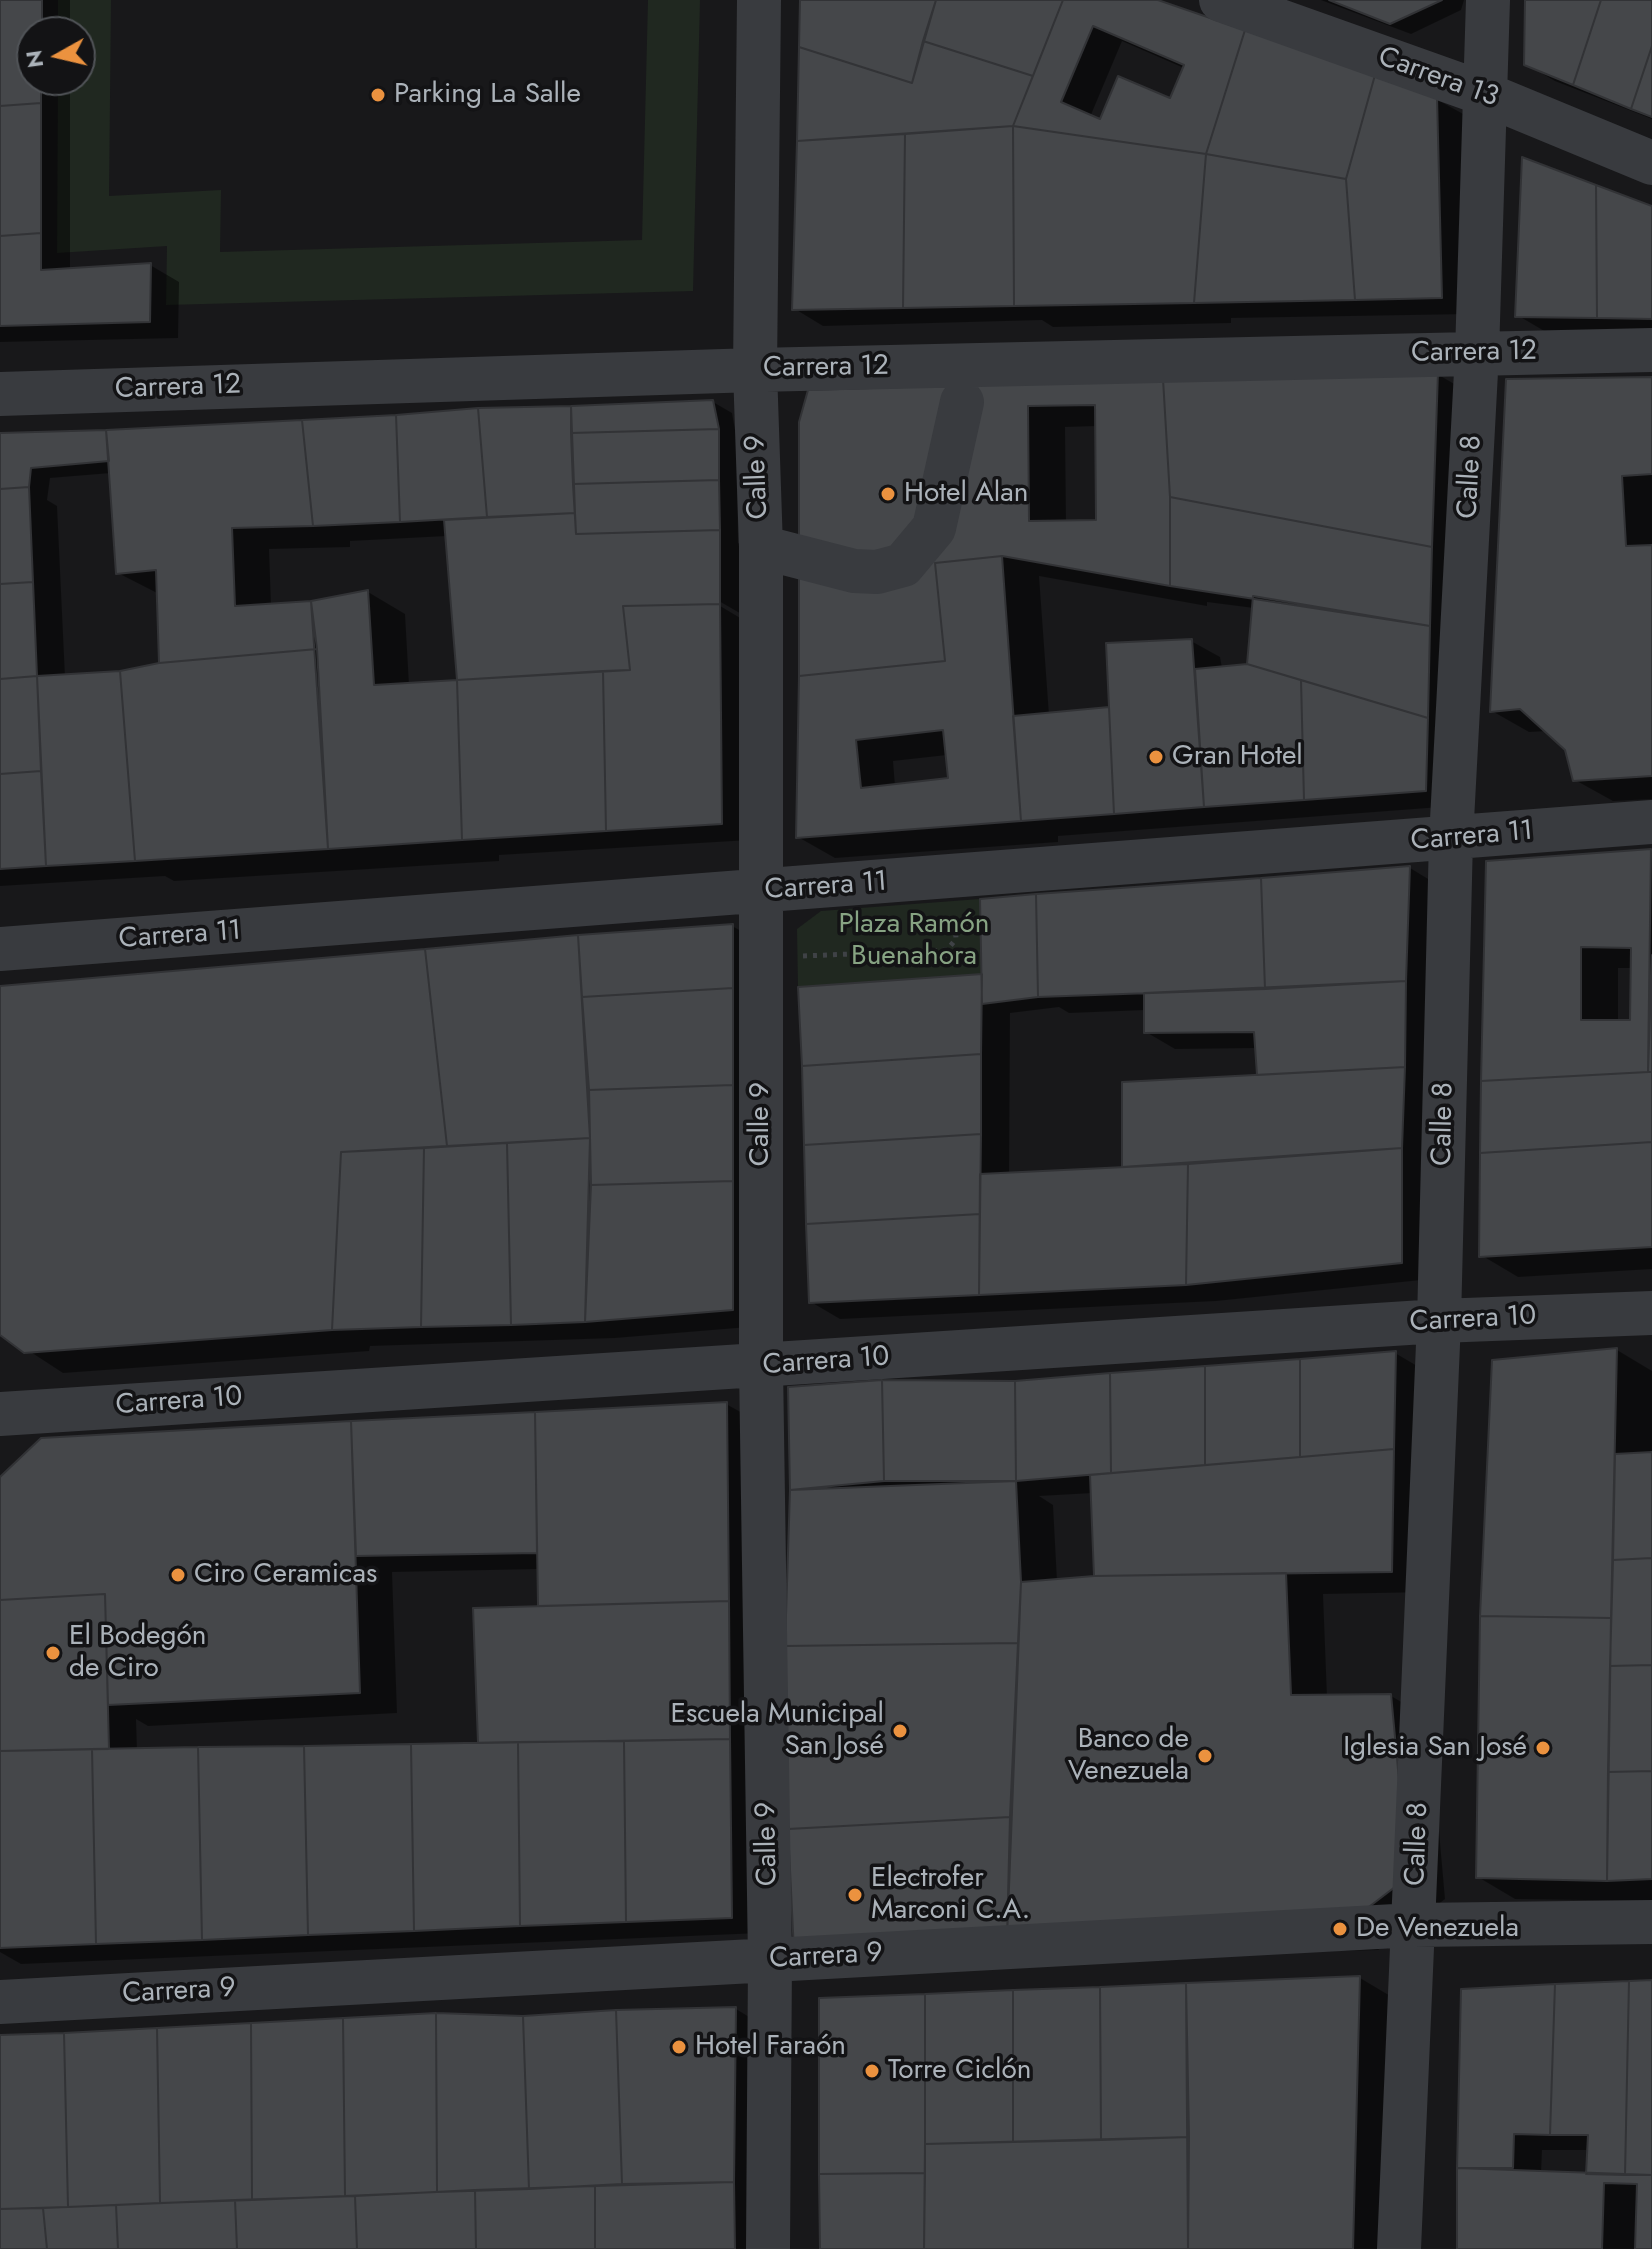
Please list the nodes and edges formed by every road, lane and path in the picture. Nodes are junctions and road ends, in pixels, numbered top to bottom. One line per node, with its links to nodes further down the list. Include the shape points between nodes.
1 (759, 0): 8 (street, Calle 9)
2 (1221, 0): 4 (street, Carrera 13)
3 (1488, 0): 4 (street, Calle 8)
4 (1485, 94): 5 (street, Carrera 13); 7 (street, Calle 8)
5 (1652, 163)
6 (1652, 350): 7 (street, Carrera 12)
7 (1477, 353): 8 (street, Carrera 12); 13 (street, Calle 8)
8 (755, 370): 9 (street, Carrera 12); 11 (street, Calle 9)
9 (0, 394)
10 (962, 402): 11 (street, via 934,528 903,565 854,571)
11 (761, 547): 14 (street, Calle 9)
12 (1652, 822): 13 (street, Carrera 11)
13 (1451, 839): 14 (street, Carrera 11); 19 (street, Calle 8)
14 (761, 892): 16 (street, Carrera 11); 20 (street, Calle 9)
15 (955, 913): 17 (path, via 956,939 947,950)
16 (0, 949)
17 (798, 956)
18 (1652, 1313): 19 (street, Carrera 10)
19 (1439, 1321): 20 (street, Carrera 10); 23 (street, Calle 8)
20 (761, 1366): 21 (street, Carrera 10); 24 (street, Calle 9)
21 (0, 1414)
22 (1652, 1922): 23 (street, Carrera 9)
23 (1414, 1925): 24 (street, Carrera 9); 27 (street, Calle 8)
24 (770, 1960): 25 (street, Carrera 9); 26 (street, Calle 9)
25 (0, 2002)
26 (768, 2249)
27 (1399, 2249)

